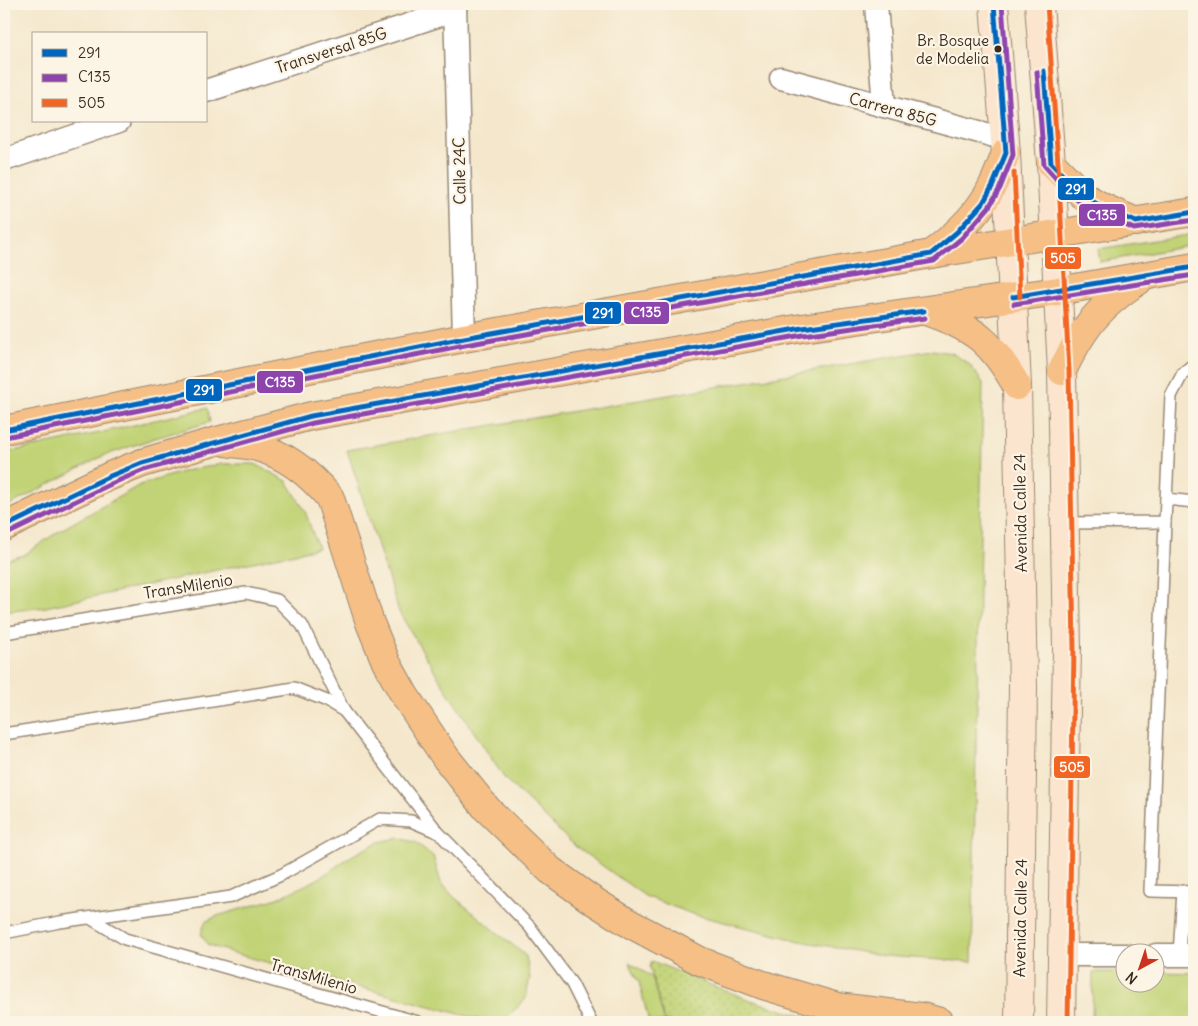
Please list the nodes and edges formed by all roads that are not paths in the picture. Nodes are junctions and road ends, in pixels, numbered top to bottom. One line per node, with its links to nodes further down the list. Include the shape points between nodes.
1 (876, 4): 7 (street)
2 (994, 4): 9 (main road, Avenida Calle 24)
3 (1039, 4): 11 (main road)
4 (455, 7): 6 (street, Transversal 85G); 22 (street, Calle 24C)
5 (782, 78): 7 (street, Carrera 85G)
6 (208, 90)
7 (884, 106): 9 (street, Carrera 85G)
8 (115, 122): 10 (street)
9 (1006, 146): 15 (main road, Avenida Calle 24); 16 (main road, via 993,185 983,203)
10 (4, 160)
11 (1051, 163): 13 (main road, via 1085,197); 14 (main road)
12 (1194, 212): 13 (main road)
13 (1136, 222): 14 (main road)
14 (1055, 234): 15 (main road); 19 (main road)
15 (1010, 241): 16 (main road); 20 (main road, Avenida Calle 24)
16 (931, 254): 22 (main road)
17 (1194, 267): 18 (main road)
18 (1146, 276): 19 (main road); 24 (main road, via 1122,291 1094,317)
19 (1058, 291): 20 (main road); 24 (main road)
20 (1013, 297): 21 (main road); 25 (main road, Avenida Calle 24)
21 (924, 311): 25 (main road, via 951,320 978,336 1002,360); 27 (main road, via 802,328 460,388 311,416)
22 (464, 338): 26 (main road)
23 (1194, 364): 28 (lane, via 1183,373 1171,396)
24 (1062, 371): 31 (main road)
25 (1018, 386): 47 (main road, Avenida Calle 24, via 1023,687)
26 (4, 430)
27 (217, 441): 32 (main road, via 118,472); 46 (main road, via 257,447 277,454 295,464 330,498 370,623 405,696 446,758 487,809 550,870 589,898 700,961 754,982 837,1007)
28 (1166, 499): 29 (lane); 30 (lane)
29 (1194, 502)
30 (1165, 522): 31 (lane); 37 (lane, via 1150,891)
31 (1065, 523): 40 (main road)
32 (4, 527)
33 (4, 633): 34 (lane, TransMilenio, via 246,593 278,600 302,625)
34 (344, 711): 35 (lane, TransMilenio, via 294,688); 36 (lane, TransMilenio)
35 (4, 734)
36 (438, 832): 38 (lane, TransMilenio, via 411,821 380,819 281,875 231,897); 45 (lane, TransMilenio, via 530,927 572,984)
37 (1189, 892): 43 (lane)
38 (90, 918): 39 (lane, TransMilenio); 44 (lane, TransMilenio, via 125,939)
39 (4, 933)
40 (1062, 955): 41 (street); 48 (main road)
41 (1116, 955)
42 (1166, 955): 43 (street)
43 (1186, 955)
44 (418, 1022)
45 (591, 1022)
46 (940, 1022)
47 (1019, 1022)
48 (1061, 1022)

